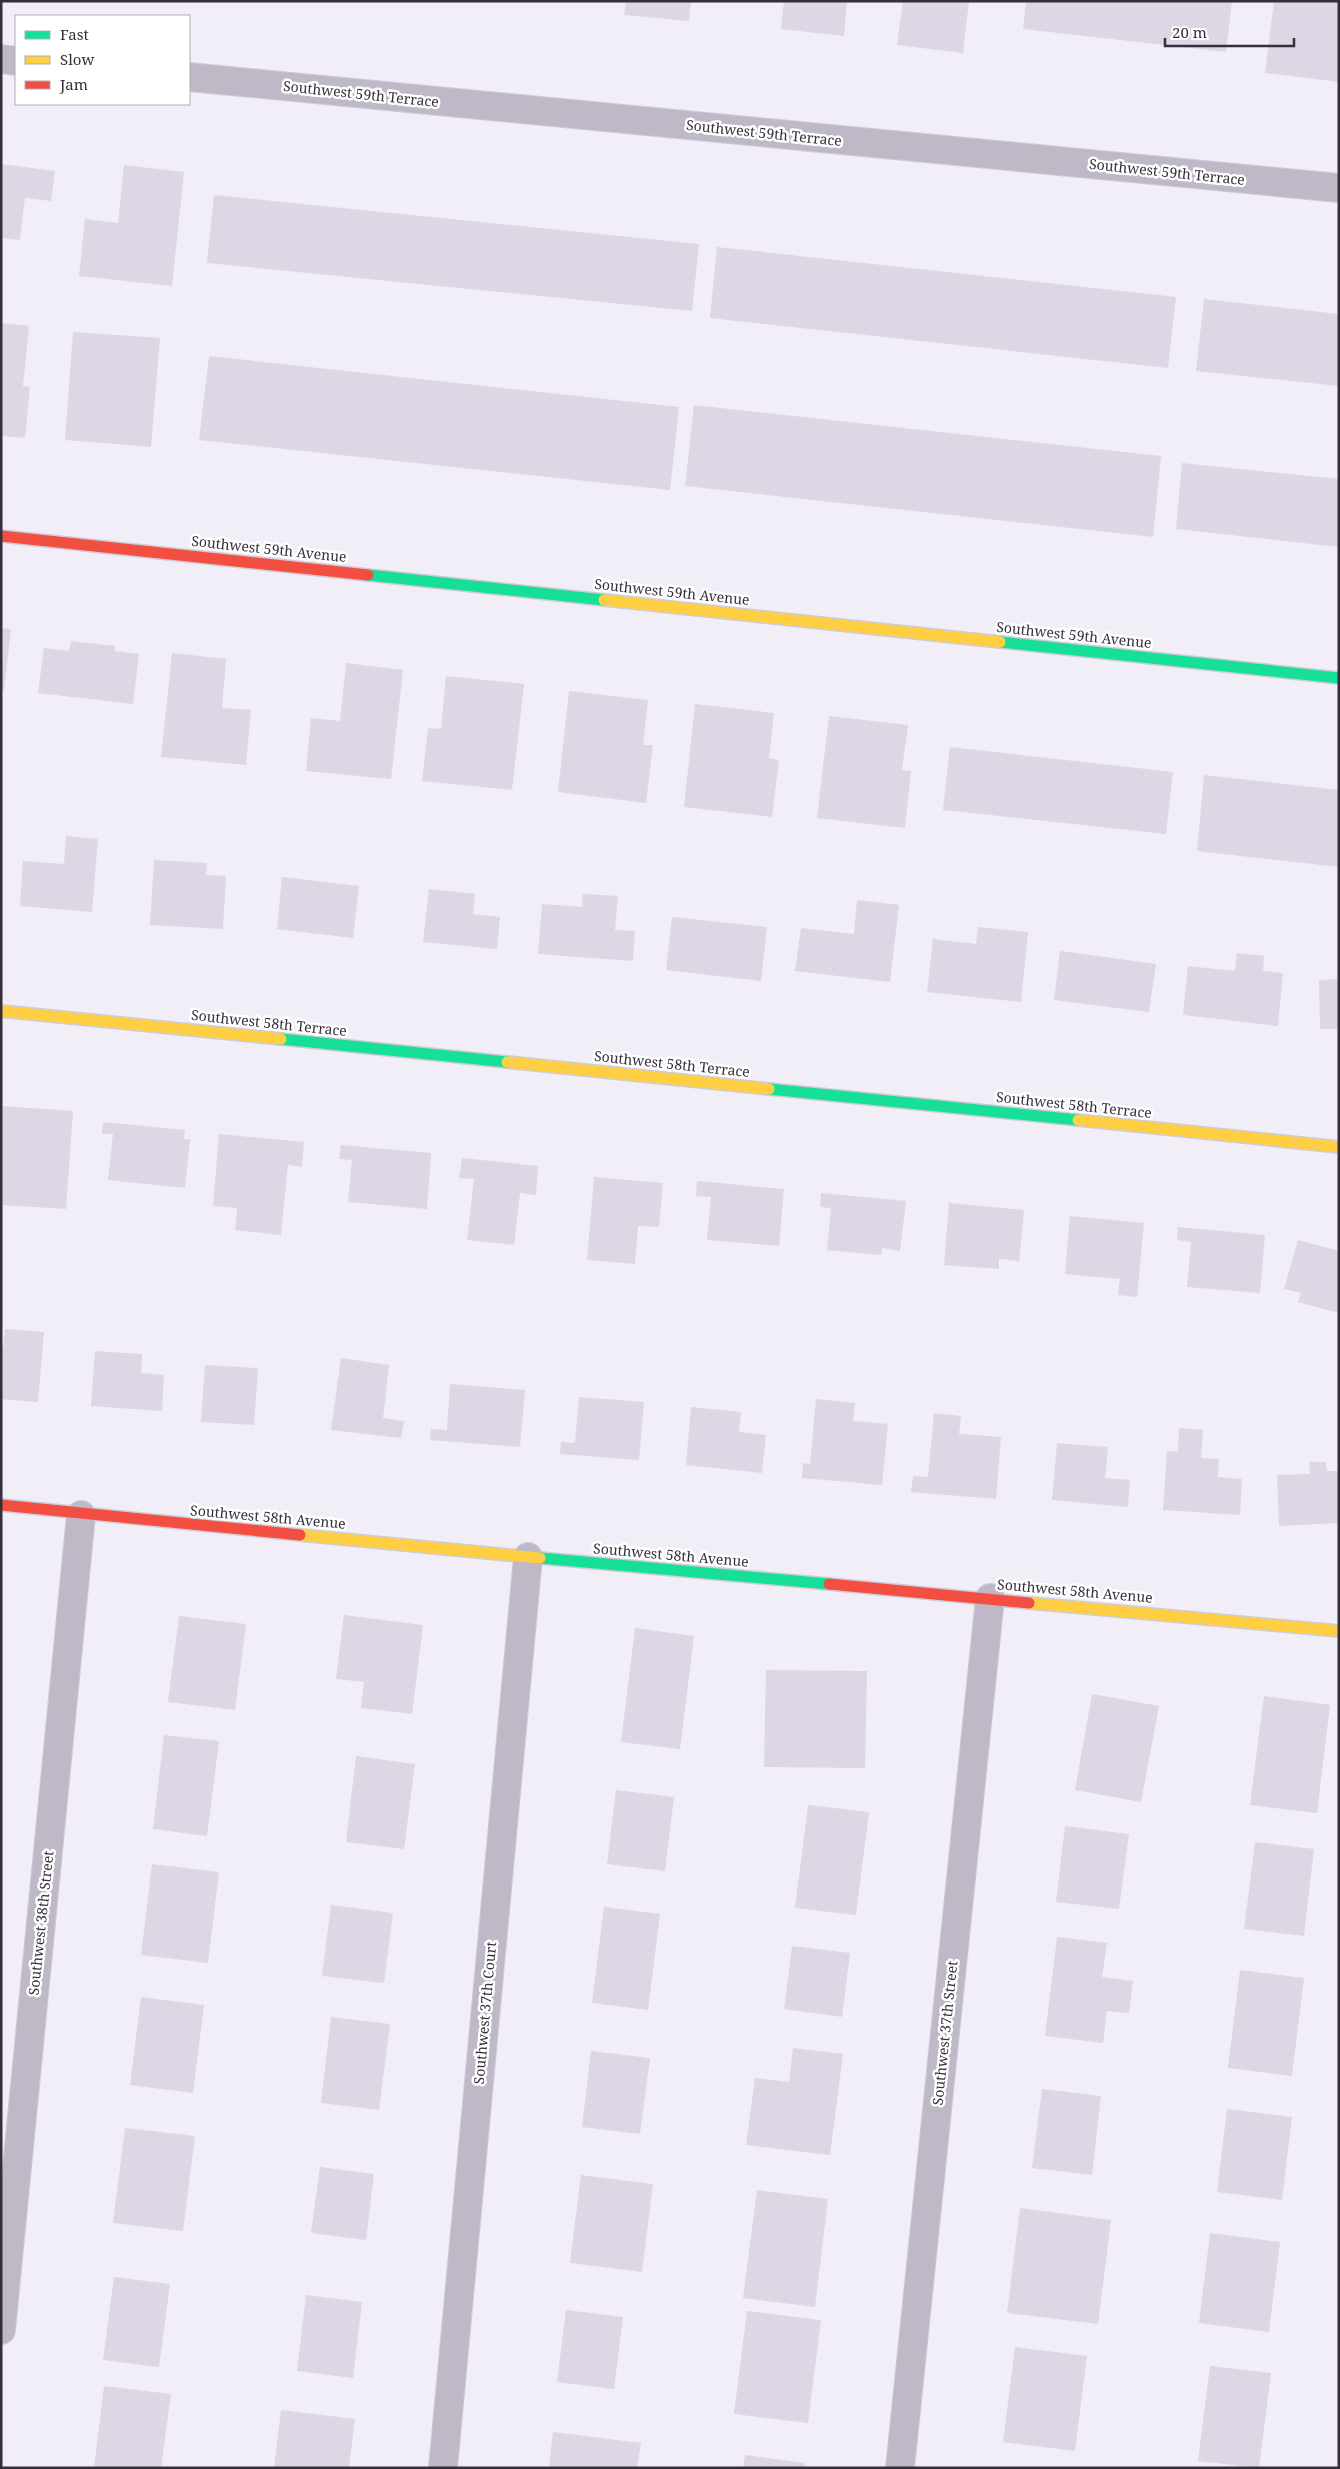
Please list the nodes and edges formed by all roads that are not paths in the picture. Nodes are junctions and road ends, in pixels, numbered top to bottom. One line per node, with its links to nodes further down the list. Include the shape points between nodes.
1 (1, 59): 2 (street)
2 (15, 61)
3 (190, 77): 4 (street, Southwest 59th Terrace)
4 (1339, 188)
5 (1, 536): 6 (street, Southwest 59th Avenue)
6 (1339, 678)
7 (1, 1010): 8 (street, Southwest 58th Terrace)
8 (1339, 1147)
9 (1, 1505): 10 (street, Southwest 58th Avenue)
10 (81, 1515): 11 (street, Southwest 58th Avenue); 14 (street, Southwest 38th Street)
11 (528, 1557): 12 (street, Southwest 58th Avenue); 15 (street, Southwest 37th Court)
12 (990, 1598): 13 (street, Southwest 58th Avenue); 16 (street, Southwest 37th Street)
13 (1339, 1631)
14 (1, 2330)
15 (443, 2468)
16 (900, 2468)

